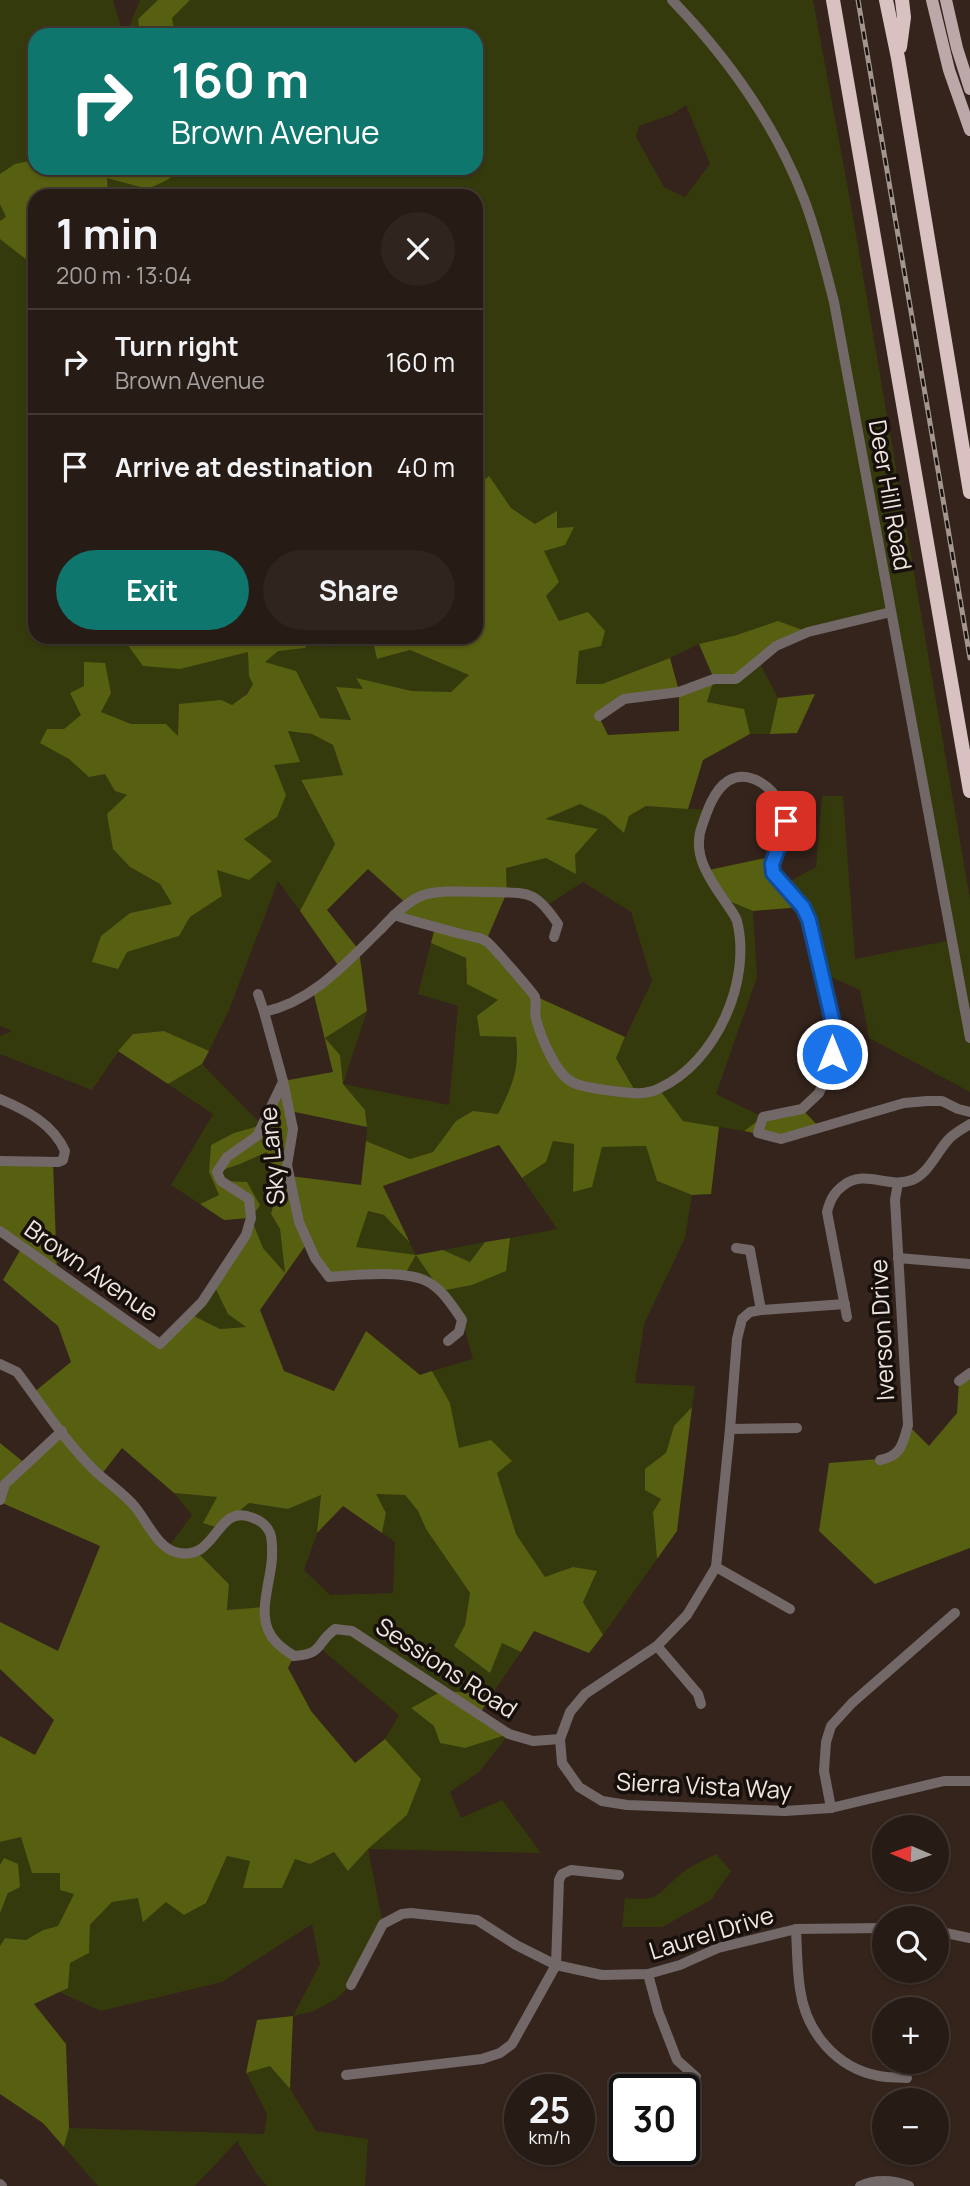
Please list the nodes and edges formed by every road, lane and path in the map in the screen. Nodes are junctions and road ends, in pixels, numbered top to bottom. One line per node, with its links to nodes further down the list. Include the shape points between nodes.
1 (672, 0): 11 (street, Deer Hill Road, via 747,91 804,199 834,302)
2 (833, 0): 13 (highway)
3 (886, 0): 7 (highway)
4 (902, 0): 7 (highway)
5 (932, 0): 9 (main road)
6 (946, 0): 8 (main road)
7 (898, 58): 10 (highway)
8 (970, 89)
9 (970, 130)
10 (970, 492)
11 (891, 612): 12 (street, via 808,632 776,646 736,678 624,699); 18 (street, Deer Hill Road)
12 (599, 716)
13 (970, 791)
14 (394, 915): 15 (street, via 422,896 456,891 528,893 546,906 558,924); 17 (street, via 330,979 299,1000); 21 (street, via 486,941 534,996 535,1017 554,1063 573,1083 637,1094 659,1089 709,1048 726,1019 740,948 737,919 704,871 700,831 720,788 730,780 750,778 774,794 784,814 785,830 772,869 809,920 834,1027 827,1076 819,1093 802,1109 764,1117 758,1133 781,1139 904,1103 942,1101)
15 (554, 937)
16 (258, 994): 17 (street, Sky Lane)
17 (264, 1012): 19 (street, Sky Lane)
18 (970, 1038)
19 (283, 1081): 25 (street, Brown Avenue, via 257,1136 227,1157 217,1171 221,1181 249,1199 246,1235 202,1302 160,1345); 32 (street, Sky Lane, via 293,1129 287,1165 299,1222 315,1258 329,1277 363,1274 424,1280 441,1291 462,1320 459,1332)
20 (0, 1099): 23 (street, via 42,1122 65,1151 58,1162)
21 (970, 1112)
22 (970, 1124): 24 (street, via 950,1137 914,1180)
23 (0, 1161)
24 (898, 1183): 27 (street, Iverson Drive); 29 (street, via 861,1177 848,1182 830,1200 827,1212)
25 (0, 1231)
26 (736, 1248): 30 (street, via 750,1250)
27 (898, 1258): 28 (street); 39 (street, Iverson Drive, via 908,1426 903,1446 891,1458)
28 (970, 1264)
29 (845, 1304): 30 (street); 31 (street)
30 (761, 1310): 37 (street, via 750,1312 743,1320 737,1339)
31 (847, 1317)
32 (448, 1341)
33 (0, 1364): 38 (street, via 18,1372)
34 (970, 1373): 35 (street)
35 (959, 1381)
36 (797, 1428): 37 (street)
37 (730, 1429): 41 (street)
38 (62, 1432): 40 (street, via 5,1484); 46 (street, Sessions Road, via 91,1467 135,1507 167,1549 181,1554 196,1551 208,1545 231,1517 245,1514 260,1521 270,1532 272,1548 266,1624 275,1642 294,1656 310,1655 335,1629 352,1631 509,1734 533,1741)
39 (880, 1460)
40 (0, 1500)
41 (716, 1567): 42 (street); 44 (street, via 687,1615)
42 (790, 1609)
43 (955, 1613): 48 (street, via 831,1726 824,1771)
44 (657, 1646): 45 (street, via 698,1694); 46 (street, via 585,1694 570,1712)
45 (701, 1704)
46 (560, 1739): 48 (street, Sierra Vista Way, via 562,1763 579,1787 602,1801 785,1811)
47 (970, 1781): 48 (street, Sierra Vista Way, via 944,1781)
48 (831, 1808)
49 (619, 1875): 54 (street, via 562,1874)
50 (796, 1928): 51 (street, Laurel Drive); 55 (street, Laurel Drive, via 718,1948); 59 (street, via 800,1990 808,2020 827,2049 862,2071)
51 (872, 1928)
52 (949, 1934): 53 (street)
53 (970, 1938)
54 (556, 1965): 55 (street, Laurel Drive, via 602,1975); 56 (street, Laurel Drive, via 477,1920 402,1913 383,1924); 58 (street, via 512,2044 500,2053)
55 (648, 1974): 57 (street, via 677,2060)
56 (351, 1985)
57 (693, 2074)
58 (346, 2075)
59 (907, 2078)
60 (860, 2186): 61 (street, via 878,2181)
61 (909, 2186)

